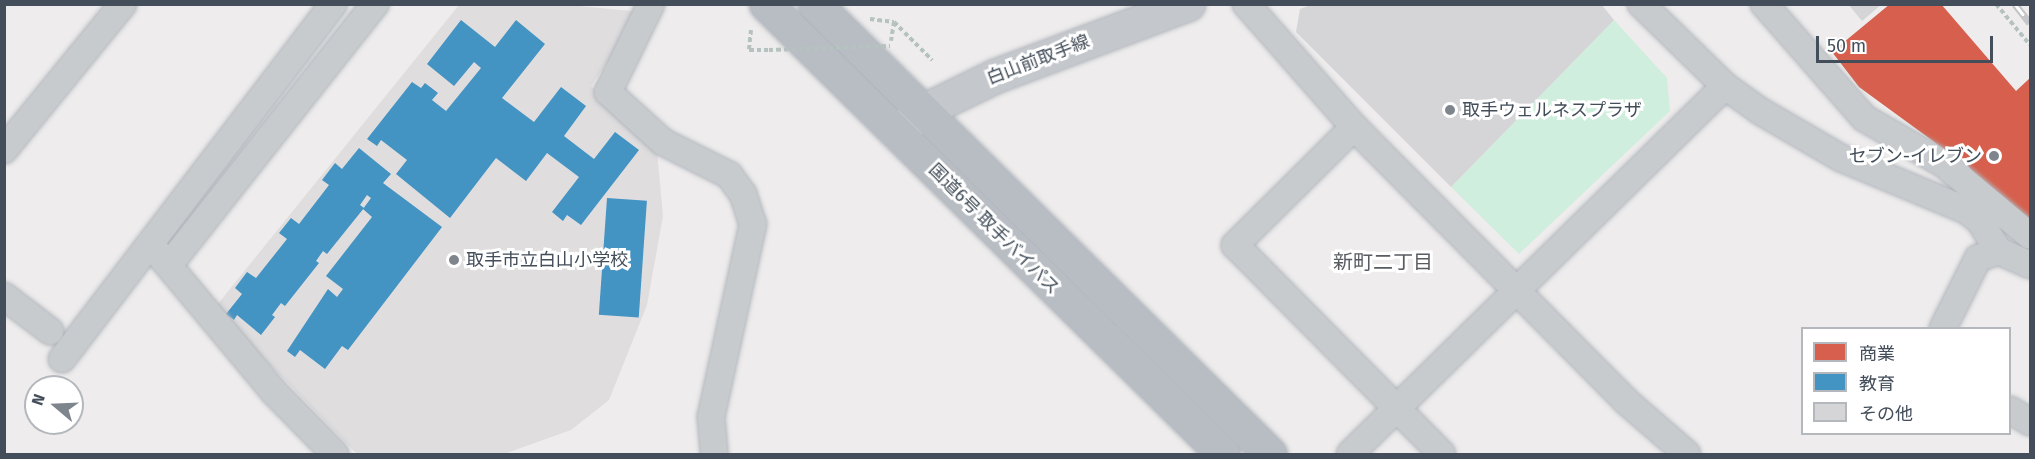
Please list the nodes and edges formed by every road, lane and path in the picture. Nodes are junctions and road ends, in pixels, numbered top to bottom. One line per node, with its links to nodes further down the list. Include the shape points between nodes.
1 (123, 4): 20 (street)
2 (333, 4): 22 (street)
3 (375, 4): 24 (street)
4 (651, 4): 35 (street, via 608,92 663,142 729,175 743,194 753,224 711,417)
5 (815, 4): 17 (highway, 国道6号 取手バイパス)
6 (1188, 4): 17 (main road, 白山前取手線, via 995,76)
7 (1246, 4): 18 (street)
8 (1641, 4): 16 (street)
9 (1764, 4): 21 (street, via 1864,118 1944,164)
10 (1996, 4): 14 (path)
11 (759, 14): 13 (path, bridge, via 749,50 891,46); 19 (highway, 国道6号 取手バイパス)
12 (866, 19): 13 (path)
13 (894, 22): 15 (path)
14 (2031, 45)
15 (932, 60)
16 (1725, 86): 23 (street, via 1841,158 1966,210); 26 (street)
17 (925, 110): 19 (main road, 白山前取手線); 37 (highway, 国道6号 取手バイパス)
18 (1354, 127): 26 (street); 31 (street, via 1235,245)
19 (896, 132): 36 (highway, 国道6号 取手バイパス)
20 (9, 135)
21 (2031, 236)
22 (150, 243): 24 (street); 30 (street)
23 (1988, 254): 25 (street); 28 (street)
24 (169, 265): 34 (street, via 274,392)
25 (2031, 266)
26 (1517, 290): 31 (street); 40 (street, via 1627,402)
27 (4, 296): 29 (street)
28 (1944, 327)
29 (50, 330)
30 (62, 359)
31 (1396, 409): 38 (street); 39 (street)
32 (2011, 411): 33 (street)
33 (2031, 422)
34 (335, 454)
35 (714, 454)
36 (1223, 454)
37 (1270, 454)
38 (1350, 454)
39 (1442, 454)
40 (1687, 454)

